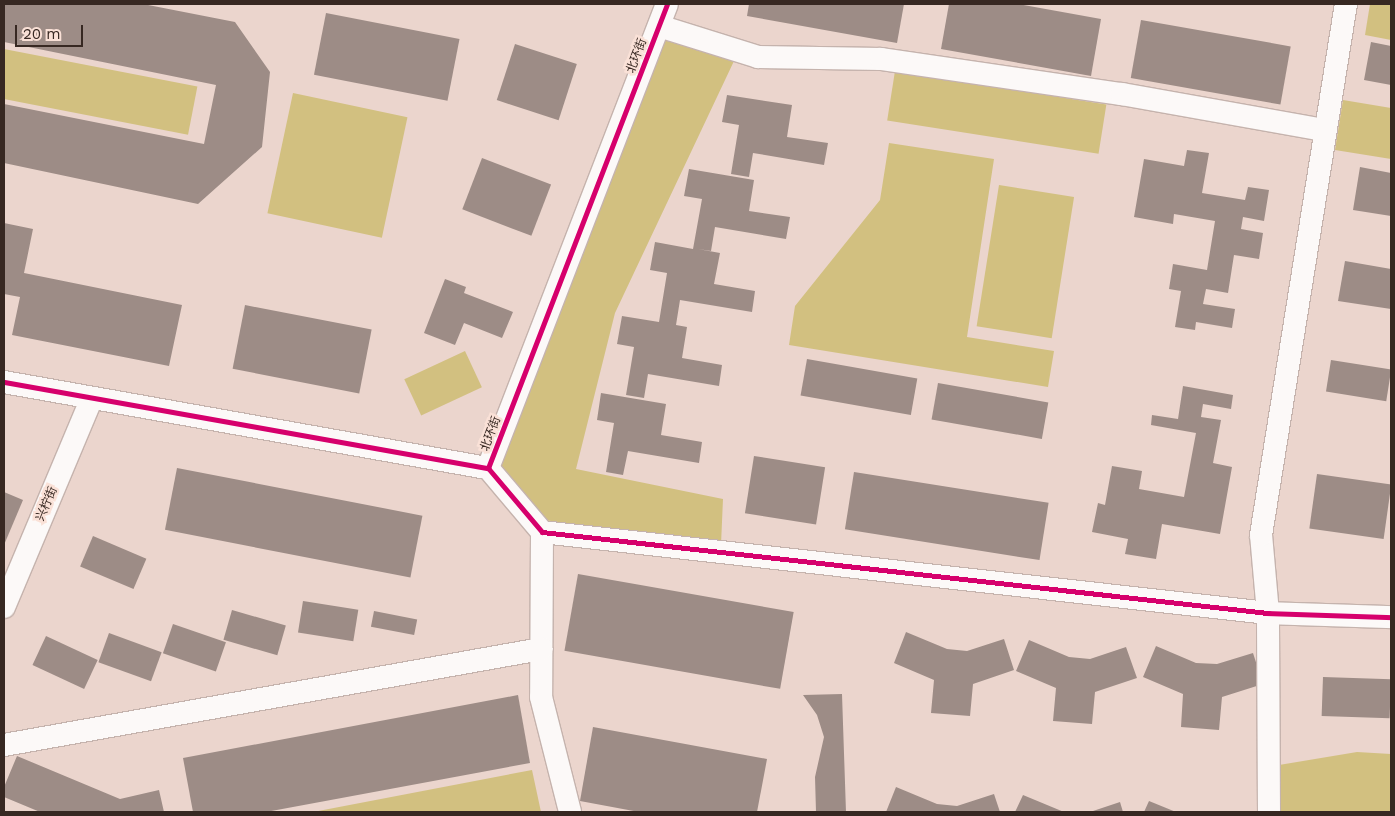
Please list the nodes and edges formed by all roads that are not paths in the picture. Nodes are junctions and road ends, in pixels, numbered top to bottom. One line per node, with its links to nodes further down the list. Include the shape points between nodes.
1 (667, 4): 3 (street, 北环街)
2 (1346, 4): 4 (street)
3 (660, 26): 4 (street, via 758,57 881,59 1122,94); 7 (street, 北环街)
4 (1326, 130): 10 (street, via 1261,535)
5 (4, 382): 6 (street, 北环街)
6 (91, 400): 7 (street, 北环街); 9 (street, 兴柠街)
7 (488, 468): 8 (street)
8 (542, 532): 10 (street); 12 (street)
9 (4, 607)
10 (1268, 613): 11 (street); 15 (street)
11 (1391, 617)
12 (541, 649): 13 (street); 14 (street, via 541,697)
13 (4, 745)
14 (570, 812)
15 (1269, 812)

